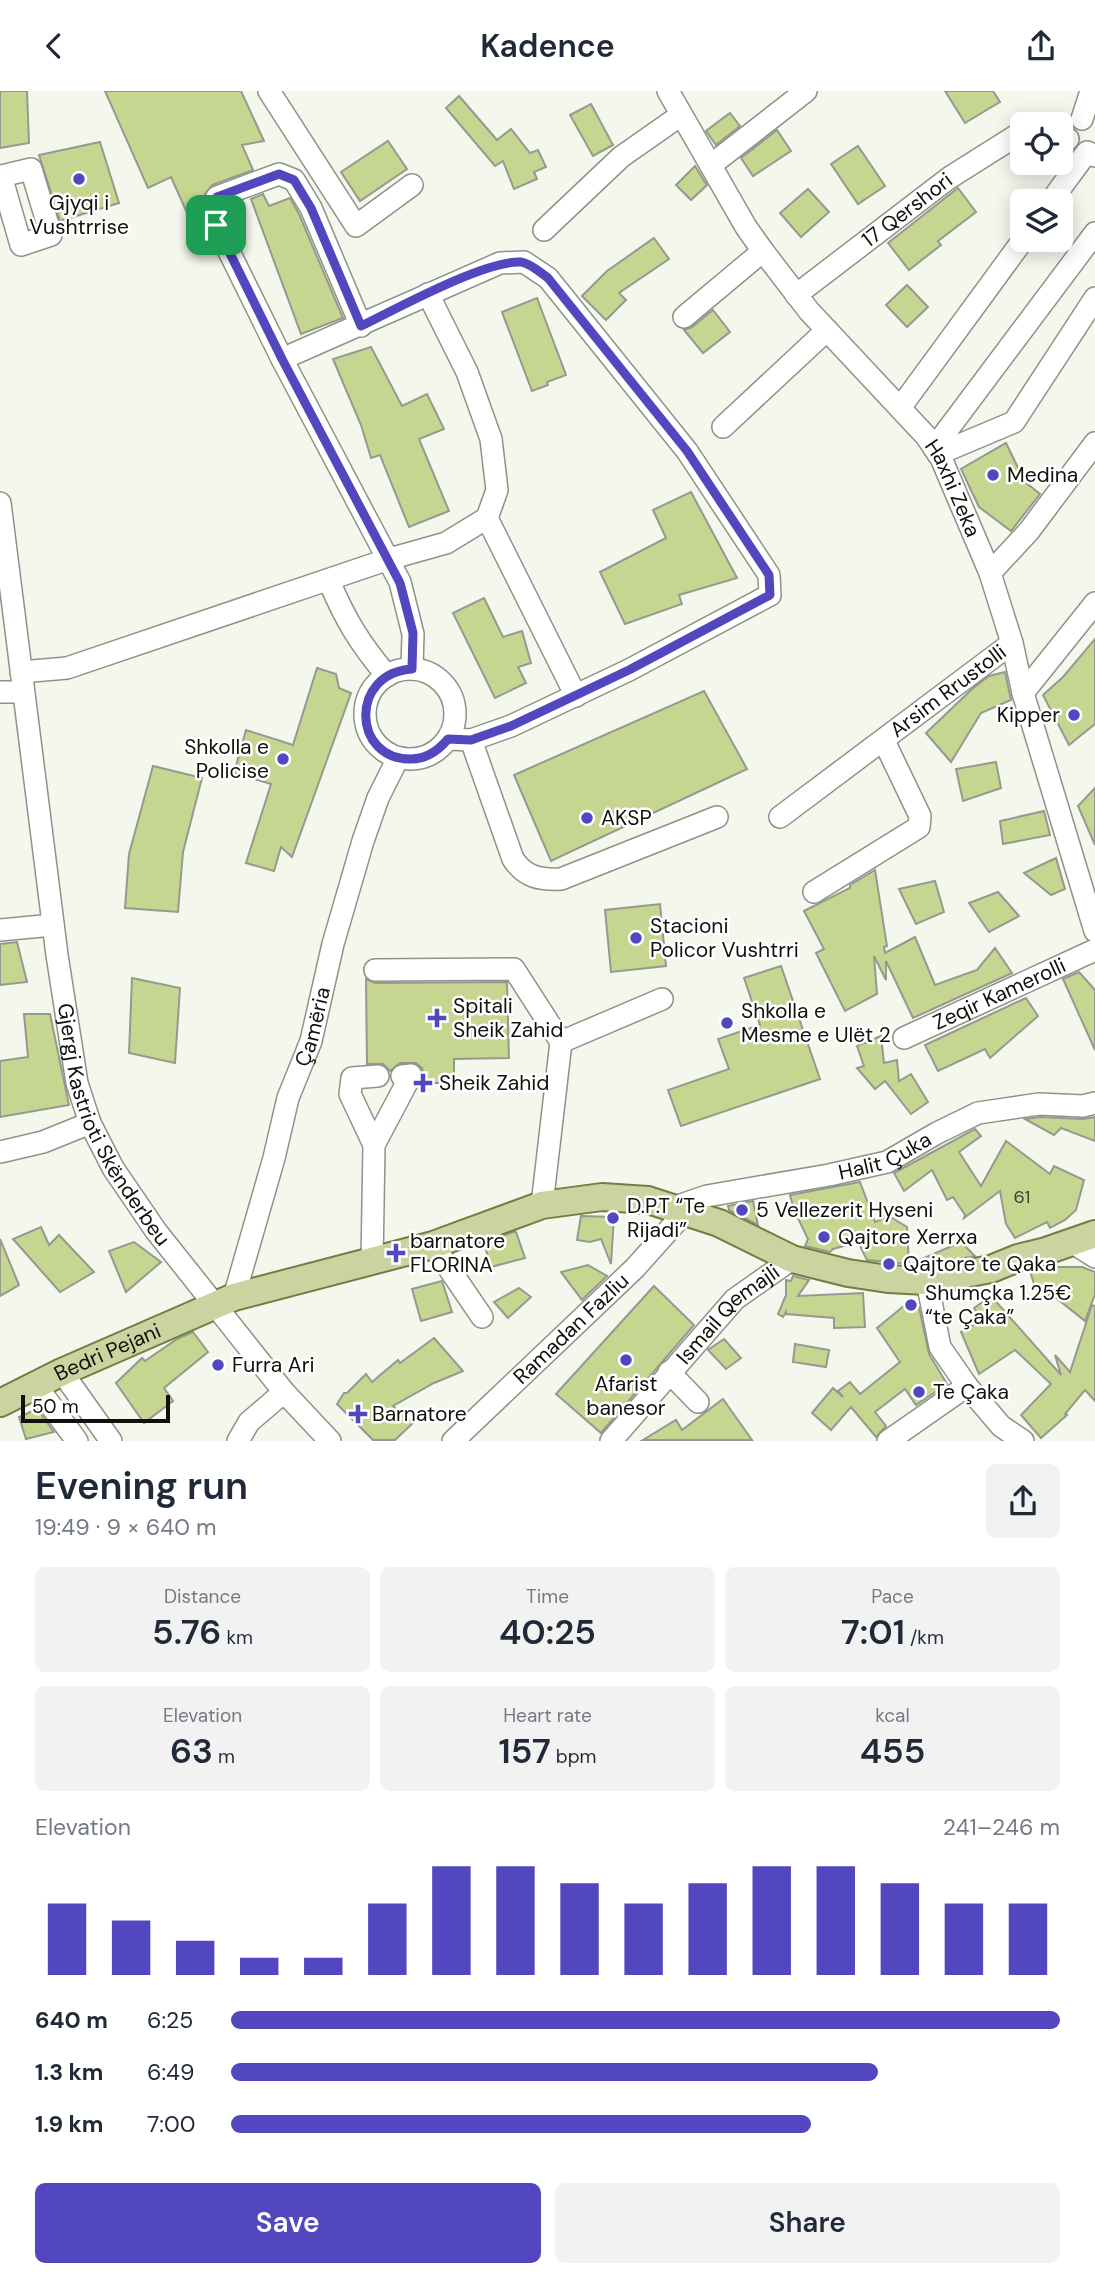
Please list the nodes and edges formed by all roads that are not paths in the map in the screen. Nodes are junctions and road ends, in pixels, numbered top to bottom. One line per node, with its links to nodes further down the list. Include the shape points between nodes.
1 (269, 91): 10 (street, via 356,226)
2 (668, 91): 5 (street, Haxhi Zeka)
3 (806, 91): 9 (street)
4 (1091, 91): 6 (street)
5 (681, 115): 9 (street, Haxhi Zeka); 12 (street, via 621,157)
6 (1082, 119)
7 (1010, 140): 18 (street, 17 Qershori, via 949,178)
8 (1095, 156): 11 (street, via 1087,152)
9 (711, 166): 14 (street, Haxhi Zeka)
10 (412, 185)
11 (1060, 189)
12 (544, 230)
13 (1095, 233): 16 (street)
14 (763, 251): 18 (street, Haxhi Zeka); 20 (street)
15 (1014, 252): 24 (street)
16 (1064, 274): 19 (street); 27 (street)
17 (428, 294): 21 (street); 29 (street, via 467,372 491,439 497,490); 40 (street, via 500,263 524,262 548,278 687,451 769,575 770,595)
18 (796, 295): 22 (street, Haxhi Zeka)
19 (1095, 297): 27 (street, via 1014,422)
20 (684, 317)
21 (361, 326): 23 (street); 23 (street, via 311,208 294,180 279,174 217,197 212,206 216,225)
22 (827, 330): 24 (street, Haxhi Zeka); 25 (street)
23 (282, 359): 30 (street)
24 (900, 408): 27 (street, Haxhi Zeka)
25 (723, 427)
26 (1095, 443): 31 (street, via 1029,531)
27 (936, 451): 31 (street, Haxhi Zeka)
28 (0, 503): 37 (street, Gjergj Kastrioti Skënderbeu)
29 (487, 518): 30 (street, via 446,543); 40 (street)
30 (389, 559): 32 (street); 35 (street, via 410,613)
31 (990, 573): 34 (street, Haxhi Zeka)
32 (329, 581): 36 (street, via 361,645); 37 (street)
33 (1095, 603): 39 (street)
34 (1012, 643): 39 (street, Haxhi Zeka); 43 (street, Arsim Rrustolli)
35 (412, 669): 36 (street); 41 (street, via 436,677 452,697 454,723)
36 (387, 676): 44 (street, via 367,699 365,720 379,748)
37 (22, 682): 38 (street); 49 (street, Gjergj Kastrioti Skënderbeu)
38 (0, 692)
39 (1023, 693): 47 (street, Haxhi Zeka)
40 (576, 697): 42 (street)
41 (448, 739): 42 (street); 44 (street, via 428,755)
42 (471, 740): 45 (street, via 513,859 530,876 561,879)
43 (884, 741): 46 (street, Arsim Rrustolli); 48 (street, Arsim Rrustolli, via 920,816 919,827)
44 (398, 758): 70 (street, Çamëria, via 363,841 311,1041 288,1098 274,1158)
45 (718, 817)
46 (780, 817)
47 (1087, 872): 51 (street, Haxhi Zeka)
48 (814, 892)
49 (53, 925): 50 (street); 60 (street, Gjergj Kastrioti Skënderbeu, via 77,1083)
50 (0, 930)
51 (1095, 931)
52 (1095, 950): 55 (street, Zeqir Kamerolli)
53 (375, 970): 56 (street, via 514,969)
54 (662, 999): 56 (street)
55 (904, 1038)
56 (561, 1042): 63 (street)
57 (377, 1076): 61 (street, via 352,1078 350,1094)
58 (402, 1076): 61 (street, via 411,1075)
59 (1095, 1103): 64 (street, Halit Çuka, via 1039,1104 978,1113 887,1162 707,1196)
60 (90, 1123): 62 (street, via 43,1142); 70 (street, Gjergj Kastrioti Skënderbeu, via 113,1168 156,1231)
61 (374, 1145): 68 (street)
62 (0, 1152)
63 (542, 1205): 64 (main road, via 602,1197 648,1200); 66 (main road)
64 (679, 1210): 67 (main road, via 719,1223); 83 (street, Ramadan Fazliu, via 635,1268)
65 (1088, 1244): 69 (main road)
66 (433, 1245): 68 (main road); 71 (street)
67 (792, 1259): 69 (main road, via 848,1273); 73 (street, Ismail Qemajli, via 735,1299)
68 (372, 1262): 70 (main road)
69 (928, 1281): 75 (street, via 940,1347)
70 (225, 1301): 72 (main road, Bedri Pejani); 76 (street, Gjergj Kastrioti Skënderbeu)
71 (482, 1317)
72 (62, 1372): 74 (main road, Bedri Pejani); 80 (street)
73 (669, 1372): 77 (street, Ismail Qemajli); 84 (street, Ismail Qemajli)
74 (35, 1384): 78 (main road, Bedri Pejani); 79 (street)
75 (967, 1386): 85 (street); 86 (street, via 1001,1426)
76 (284, 1392): 81 (street, via 249,1422); 82 (street, Gjergj Kastrioti Skënderbeu)
77 (698, 1402)
78 (0, 1403)
79 (77, 1440)
80 (111, 1440)
81 (239, 1440)
82 (330, 1440)
83 (453, 1440)
84 (611, 1440)
85 (888, 1440)
86 (1023, 1440)

